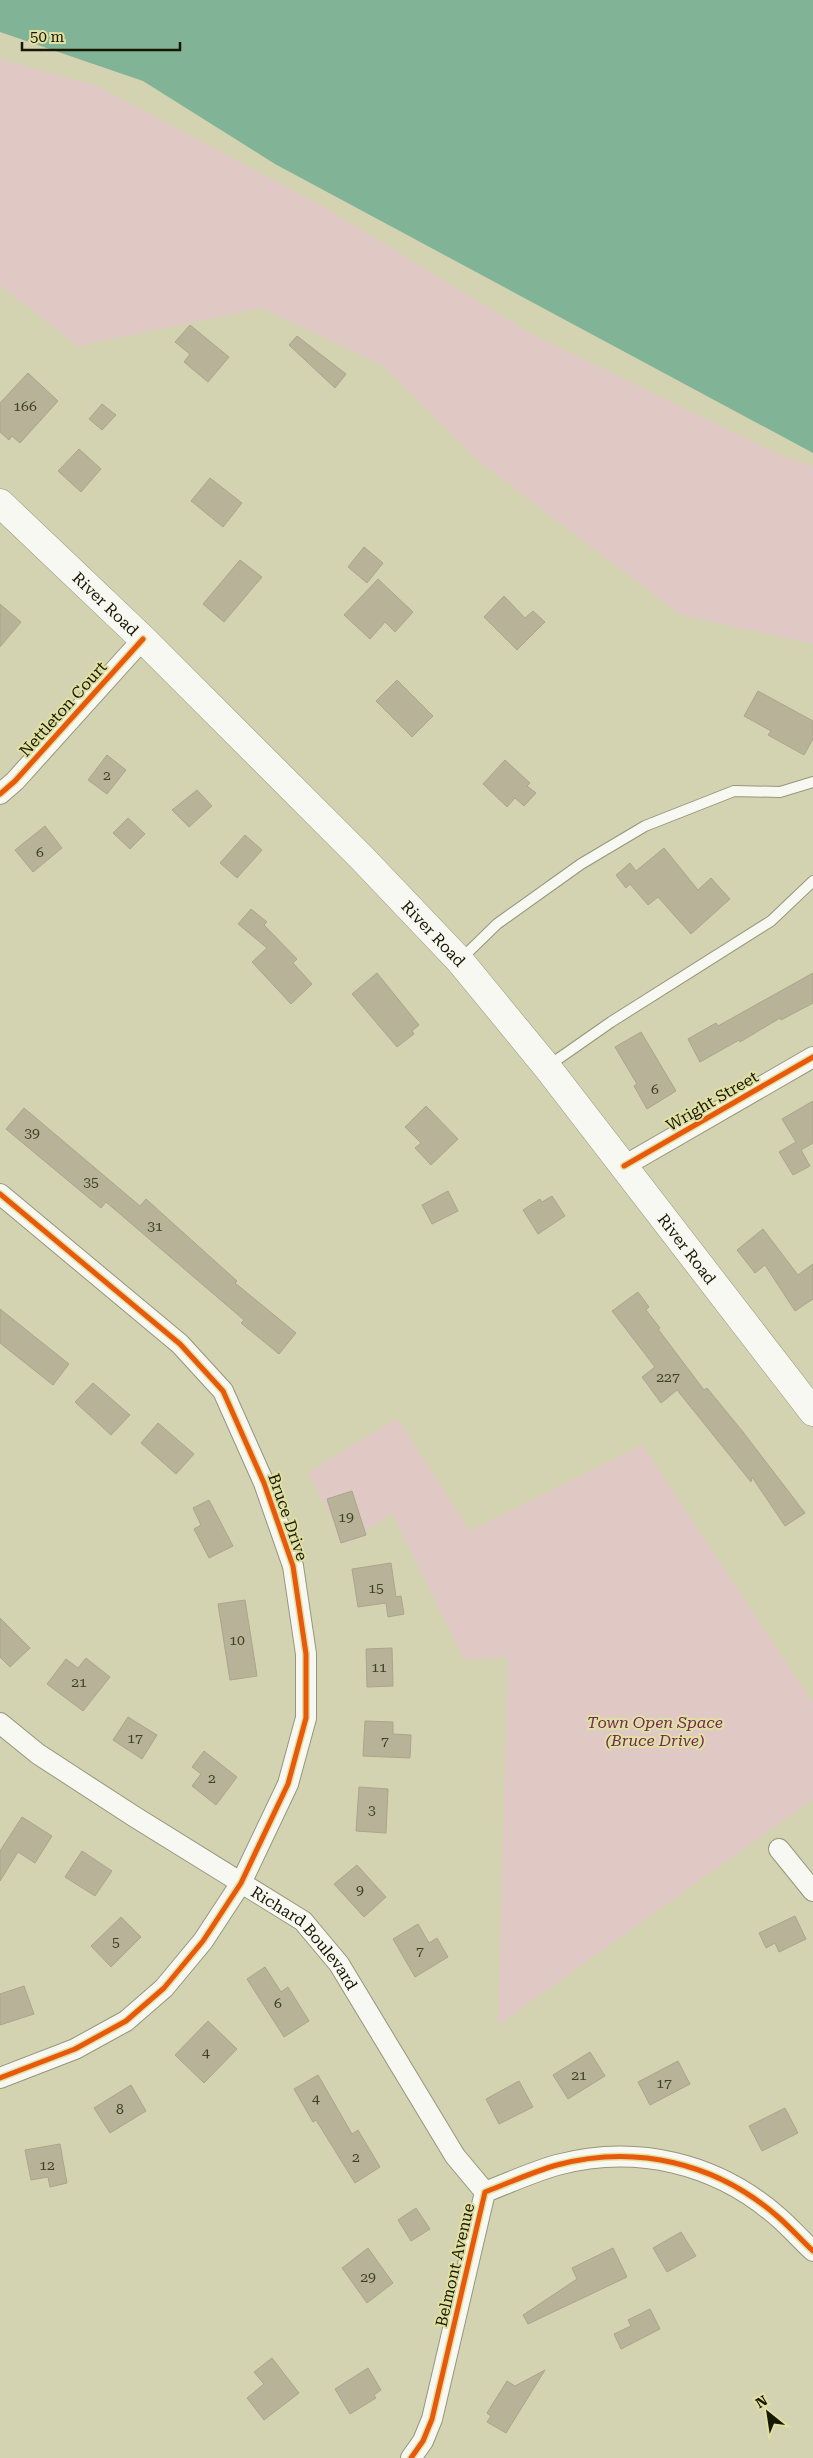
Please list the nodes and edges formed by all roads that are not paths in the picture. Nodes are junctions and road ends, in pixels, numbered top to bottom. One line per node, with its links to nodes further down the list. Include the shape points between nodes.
1 (0, 503): 2 (main road, River Road)
2 (142, 639): 4 (street, Nettleton Court, via 15,782); 6 (main road, River Road)
3 (813, 782): 6 (lane, via 780,792 734,792 645,826 581,864 497,924)
4 (0, 794)
5 (813, 881): 8 (lane, via 771,921 611,1022)
6 (460, 960): 8 (main road, River Road)
7 (813, 1057): 9 (street, Wright Street)
8 (547, 1067): 9 (main road, River Road)
9 (624, 1166): 11 (main road, River Road)
10 (0, 1194): 14 (street, Bruce Drive, via 186,1351 223,1391 264,1483 293,1566 306,1654 306,1718 288,1784)
11 (813, 1412)
12 (0, 1723): 14 (street, Richard Boulevard, via 38,1754)
13 (778, 1849): 15 (street)
14 (241, 1883): 16 (street, Bruce Drive, via 197,1948 164,1988 126,2020 75,2049); 17 (street, Richard Boulevard, via 303,1921 339,1964 455,2156)
15 (813, 1891)
16 (0, 2078)
17 (485, 2192): 18 (street, Belmont Avenue, via 575,2162 625,2156 662,2159 718,2177 748,2195 778,2216); 19 (street, Belmont Avenue, via 432,2419 423,2441)
18 (813, 2251)
19 (410, 2458)

